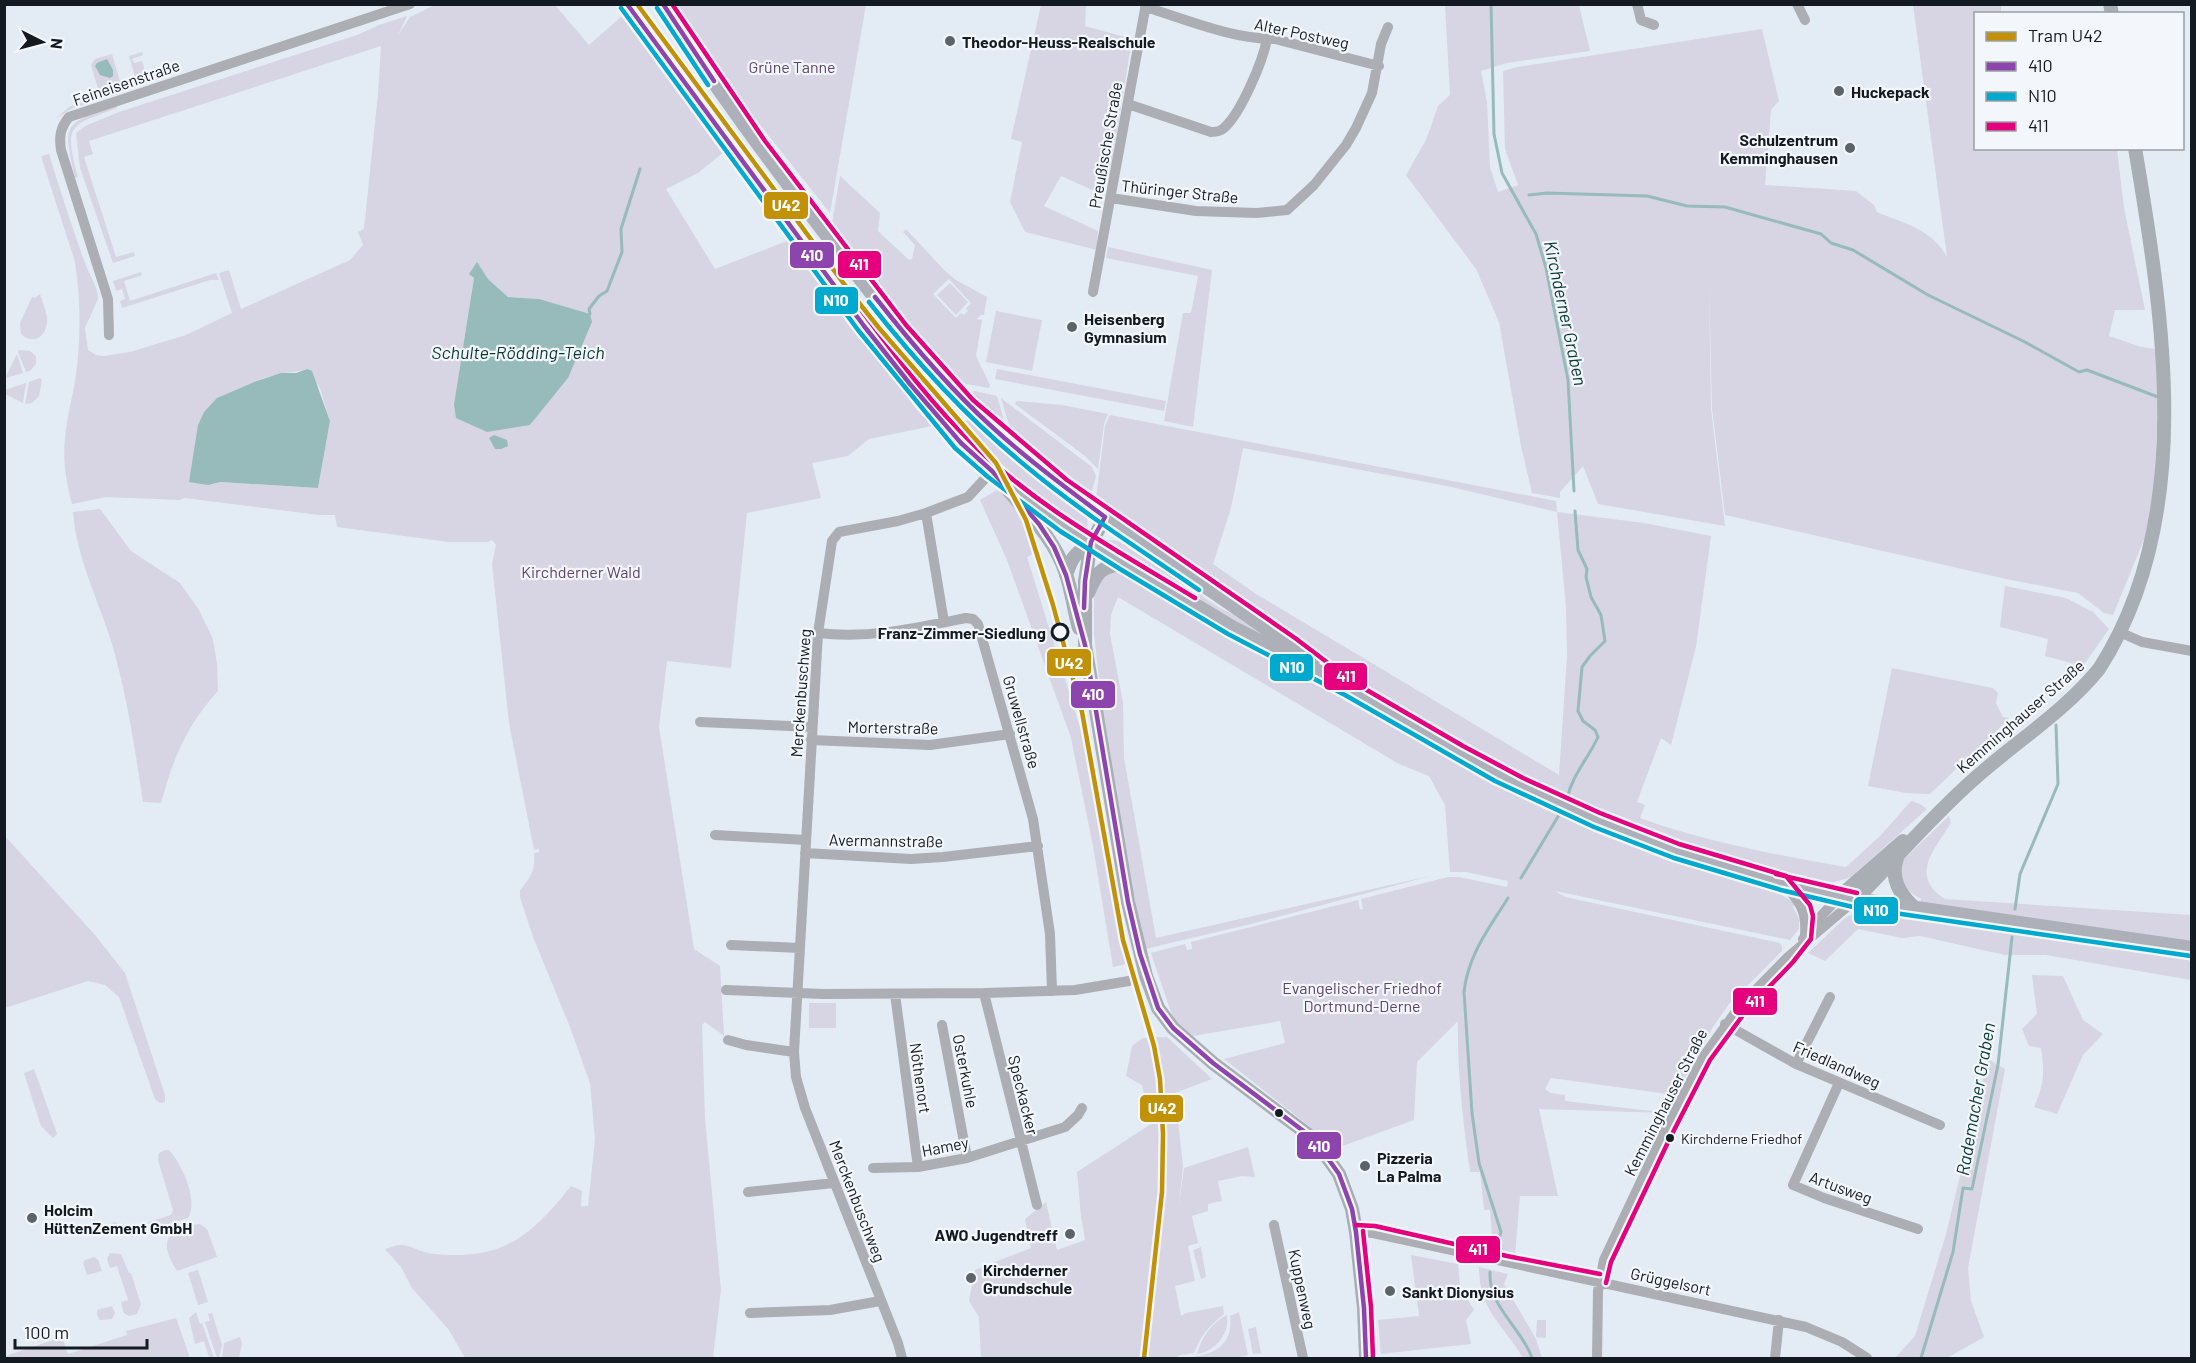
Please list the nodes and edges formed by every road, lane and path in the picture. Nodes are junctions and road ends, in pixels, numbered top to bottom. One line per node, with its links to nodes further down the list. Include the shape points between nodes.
1 (410, 4): 16 (street, Feineisenstraße, via 69,117 60,135 61,150 108,298)
2 (627, 4): 17 (main road, via 864,326 961,443)
3 (663, 4): 19 (main road, via 759,145 900,330 946,382 1009,442)
4 (1637, 4): 8 (street, via 1641,20)
5 (1797, 4): 7 (street)
6 (1145, 5): 10 (street, Alter Postweg, via 1195,23); 12 (street, Preußische Straße)
7 (1805, 20)
8 (1654, 25)
9 (1388, 27): 11 (street)
10 (1268, 39): 11 (street, Alter Postweg); 12 (street, via 1248,90 1224,129 1218,132)
11 (1378, 66): 14 (street, Thüringer Straße, via 1372,93 1346,145 1314,185 1287,210 1196,211)
12 (1128, 104): 14 (street, Preußische Straße)
13 (2135, 150): 26 (main road, Kemminghauser Straße, via 2170,366 2174,457 2161,549)
14 (1111, 198): 15 (street, Preußische Straße)
15 (1093, 292)
16 (109, 335)
17 (992, 471): 18 (street, Merckenbuschweg, via 968,497); 20 (main road); 22 (main road, via 1047,535)
18 (926, 513): 24 (street); 25 (street, Merckenbuschweg, via 845,530 835,536)
19 (1105, 517): 20 (main road); 29 (main road)
20 (1090, 542): 21 (main road); 22 (main road, via 1078,550); 23 (main road)
21 (1124, 563): 23 (main road, via 1100,571); 29 (main road, via 1232,628)
22 (1066, 575): 27 (main road)
23 (1084, 600): 27 (main road)
24 (944, 622): 25 (street, Gruwellstraße, via 882,634); 32 (street, Gruwellstraße, via 966,618 978,624)
25 (818, 633): 31 (street, Merckenbuschweg)
26 (2124, 634): 28 (street, via 2142,642); 34 (main road, Kemminghauser Straße, via 2098,670 2070,699)
27 (1085, 645): 72 (main road, via 1132,919 1158,1008 1173,1028 1204,1056 1314,1139 1339,1174)
28 (2192, 651)
29 (1349, 688): 40 (main road, via 1489,769 1555,802 1677,851)
30 (700, 722): 31 (street)
31 (812, 727): 33 (street, Merckenbuschweg)
32 (1011, 734): 33 (street, Morterstraße, via 930,745); 37 (street, Gruwellstraße)
33 (811, 740): 36 (street, Merckenbuschweg)
34 (1937, 813): 39 (main road, Kemminghauser Straße); 41 (main road, Kemminghauser Straße, via 1893,849)
35 (715, 835): 36 (street)
36 (806, 840): 38 (street, Merckenbuschweg)
37 (1038, 846): 38 (street, Avermannstraße, via 911,859); 50 (street, Gruwellstraße, via 1050,934)
38 (805, 853): 45 (street, Merckenbuschweg)
39 (1897, 858): 41 (main road, Kemminghauser Straße); 42 (main road, via 1896,885)
40 (1783, 883): 41 (main road); 43 (street, via 1806,916)
41 (1848, 898): 42 (main road); 43 (street, Kemminghauser Straße, via 1821,915); 47 (street, Kemminghauser Straße)
42 (1915, 908): 46 (main road)
43 (1805, 935): 47 (street, Kemminghauser Straße)
44 (731, 945): 45 (street)
45 (800, 948): 52 (street, Merckenbuschweg)
46 (2192, 949)
47 (1788, 957): 55 (street, Kemminghauser Straße)
48 (1129, 981): 50 (street)
49 (726, 990): 52 (street)
50 (1052, 991): 51 (street)
51 (984, 993): 53 (street); 63 (street, Speckacker)
52 (798, 994): 53 (street); 58 (street, Merckenbuschweg)
53 (895, 994): 65 (street, Nöthenort)
54 (1830, 997): 59 (street)
55 (1725, 1024): 59 (street, Friedlandweg); 73 (street, Kemminghauser Straße, via 1683,1094 1604,1260)
56 (942, 1026): 64 (street, Osterkuhle)
57 (728, 1040): 58 (street)
58 (794, 1052): 67 (street, Merckenbuschweg, via 796,1077)
59 (1796, 1064): 60 (street, Friedlandweg)
60 (1839, 1083): 62 (street, Friedlandweg); 71 (street, Artusweg, via 1793,1185)
61 (1082, 1108): 63 (street, Hamey, via 1065,1127)
62 (1940, 1125)
63 (1020, 1140): 64 (street, Hamey); 69 (street, Speckacker)
64 (967, 1158): 65 (street, Hamey)
65 (918, 1167): 66 (street, Hamey)
66 (873, 1168)
67 (834, 1183): 68 (street); 74 (street, Merckenbuschweg)
68 (748, 1192)
69 (1037, 1205)
70 (1274, 1225): 78 (street, Kuppenweg)
71 (1918, 1229)
72 (1356, 1232): 73 (street, Grüggelsort); 79 (main road)
73 (1599, 1281): 76 (street, Grüggelsort); 80 (street, Kemminghauser Straße)
74 (880, 1301): 75 (street, via 830,1310); 77 (street, Merckenbuschweg)
75 (750, 1313)
76 (1779, 1320): 81 (street); 82 (street, Grüggelsort, via 1826,1334)
77 (902, 1359)
78 (1303, 1359)
79 (1366, 1359)
80 (1597, 1359)
81 (1775, 1359)
82 (1867, 1359)

